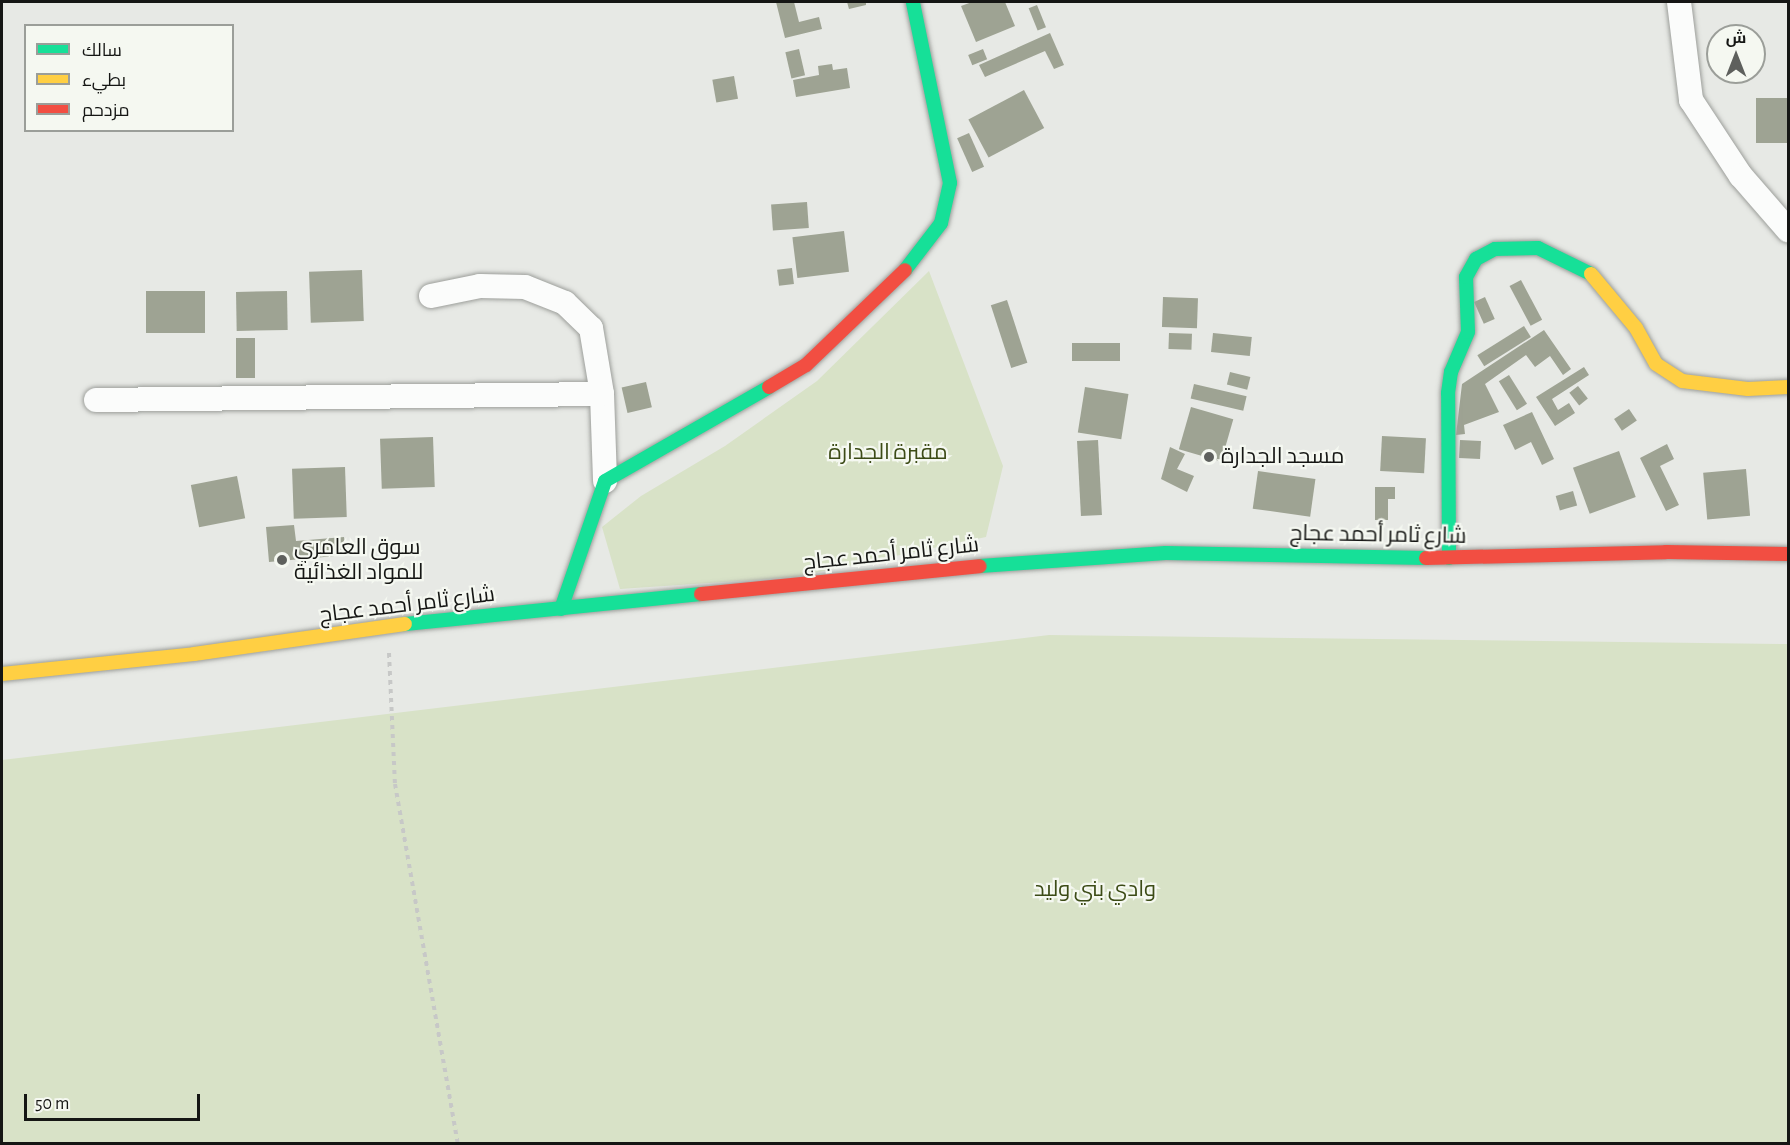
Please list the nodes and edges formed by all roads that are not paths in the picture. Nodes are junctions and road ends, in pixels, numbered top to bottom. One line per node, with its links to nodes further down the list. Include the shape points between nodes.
1 (913, 2): 8 (main road, via 950,183 941,223 897,281 806,365)
2 (1679, 2): 3 (street, via 1691,100 1741,176)
3 (1788, 230)
4 (431, 296): 6 (street, via 480,286 525,287 565,303 591,328)
5 (1788, 387): 10 (main road, via 1748,390 1682,381 1656,364 1636,328 1589,271 1538,248 1495,249 1476,259 1466,277 1468,332 1451,372)
6 (602, 394): 7 (street); 8 (street)
7 (96, 400)
8 (604, 481): 11 (main road)
9 (1788, 554): 10 (main road, شارع ثامر أحمد عجاج, via 1666,552)
10 (1449, 558): 11 (main road, شارع ثامر أحمد عجاج, via 1166,553 996,564)
11 (561, 609): 12 (main road, شارع ثامر أحمد عجاج, via 388,626 194,654)
12 (2, 675)

